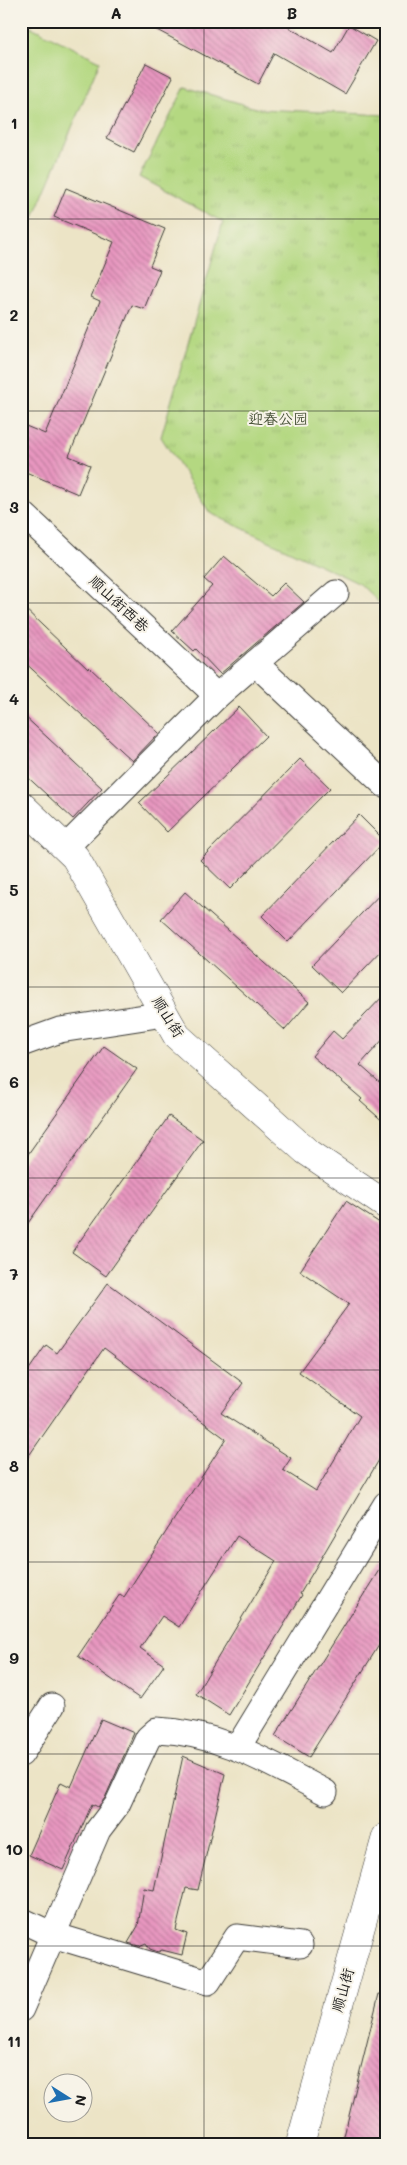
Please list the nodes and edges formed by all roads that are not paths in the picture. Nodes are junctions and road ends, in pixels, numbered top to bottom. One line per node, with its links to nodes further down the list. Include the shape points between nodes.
1 (21, 512): 4 (street, 顺山街西巷)
2 (336, 592): 3 (street)
3 (255, 663): 4 (street); 5 (street)
4 (217, 696): 7 (street)
5 (386, 786)
6 (21, 805): 7 (street, 顺山街)
7 (65, 848): 8 (street, 顺山街, via 75,858)
8 (164, 1014): 9 (street, via 60,1030); 10 (street, 顺山街, via 177,1036 306,1151)
9 (21, 1044)
10 (386, 1205)
11 (386, 1504): 13 (street)
12 (52, 1706): 14 (street)
13 (238, 1747): 15 (street); 18 (street, via 180,1731 157,1730 148,1738 117,1805 98,1830)
14 (21, 1754)
15 (325, 1792)
16 (386, 1837): 21 (street, 顺山街)
17 (21, 1920): 18 (street)
18 (53, 1935): 19 (street, via 208,1982 237,1937); 20 (street)
19 (300, 1944)
20 (21, 2009)
21 (300, 2144)

